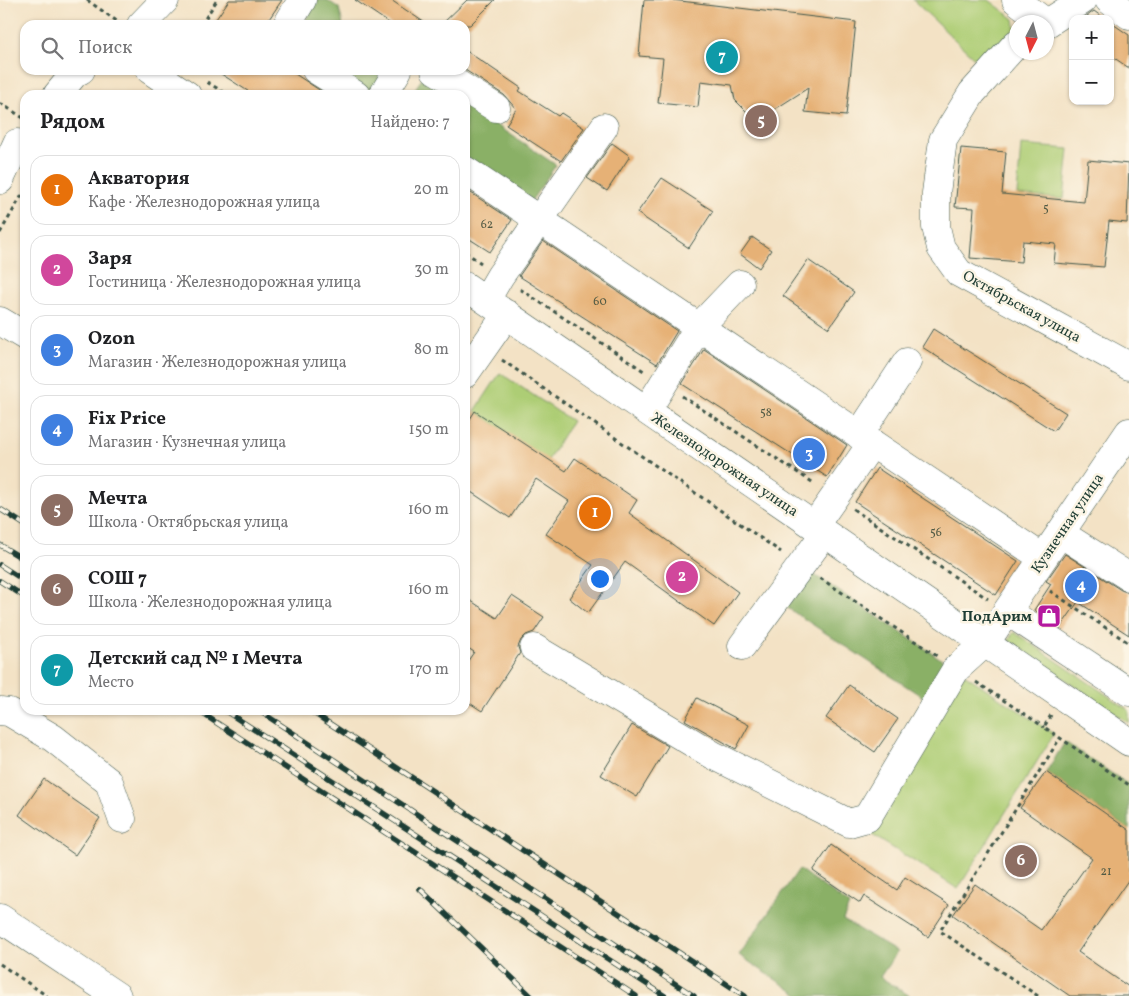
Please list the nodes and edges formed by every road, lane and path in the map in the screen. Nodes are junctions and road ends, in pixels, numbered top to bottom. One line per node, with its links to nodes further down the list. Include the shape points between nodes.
1 (87, 0): 11 (path)
2 (165, 0): 12 (street)
3 (217, 0): 13 (path)
4 (302, 0): 14 (street)
5 (1016, 0): 8 (street)
6 (1083, 0): 10 (street)
7 (1109, 0): 9 (street)
8 (1036, 15)
9 (1129, 15)
10 (1054, 18)
11 (115, 20)
12 (146, 20)
13 (204, 20)
14 (290, 20)
15 (1009, 52): 46 (street, Октябрьская улица, via 972,93 943,140 936,193 936,227 941,248 959,273)
16 (74, 75): 21 (street)
17 (157, 75): 22 (street)
18 (324, 75): 23 (street)
19 (395, 75): 24 (street)
20 (443, 75): 25 (street)
21 (61, 90)
22 (180, 90)
23 (348, 90)
24 (386, 90)
25 (467, 90)
26 (470, 92): 28 (street)
27 (0, 103): 30 (path)
28 (496, 108)
29 (604, 127): 34 (street)
30 (17, 132): 32 (street)
31 (470, 173): 34 (street)
32 (0, 180)
33 (20, 199): 35 (path)
34 (538, 221): 37 (street); 41 (street)
35 (0, 233)
36 (470, 255): 37 (path)
37 (500, 276): 39 (street); 47 (path)
38 (740, 284): 41 (street)
39 (486, 300): 43 (street); 48 (street, Железнодорожная улица)
40 (0, 321): 42 (street)
41 (698, 328): 47 (street); 50 (street)
42 (20, 333)
43 (483, 346): 45 (street); 54 (path)
44 (907, 362): 50 (street)
45 (470, 366)
46 (1129, 366)
47 (664, 384): 48 (street); 51 (path)
48 (647, 410): 52 (street, Железнодорожная улица)
49 (1128, 434): 53 (street, Кузнечная улица)
50 (866, 439): 51 (street); 55 (street)
51 (835, 497): 52 (street); 57 (path)
52 (820, 529): 54 (street); 58 (street, Железнодорожная улица)
53 (1060, 533): 55 (street, Кузнечная улица); 56 (street)
54 (801, 565): 60 (street); 62 (path)
55 (1036, 568): 57 (street, Кузнечная улица); 59 (path)
56 (1129, 577)
57 (1007, 611): 58 (street); 63 (street)
58 (986, 642): 62 (street); 67 (street, Железнодорожная улица)
59 (1129, 643)
60 (742, 646)
61 (534, 648): 62 (street, via 713,755 849,823 867,818)
62 (956, 669): 65 (path)
63 (1129, 692)
64 (0, 710): 68 (street, via 53,738 108,782)
65 (1044, 727)
66 (1060, 738): 73 (path, via 940,931)
67 (1129, 742)
68 (122, 819)
69 (0, 918): 72 (street)
70 (0, 964): 71 (path)
71 (47, 996)
72 (117, 996)
73 (1038, 996)

